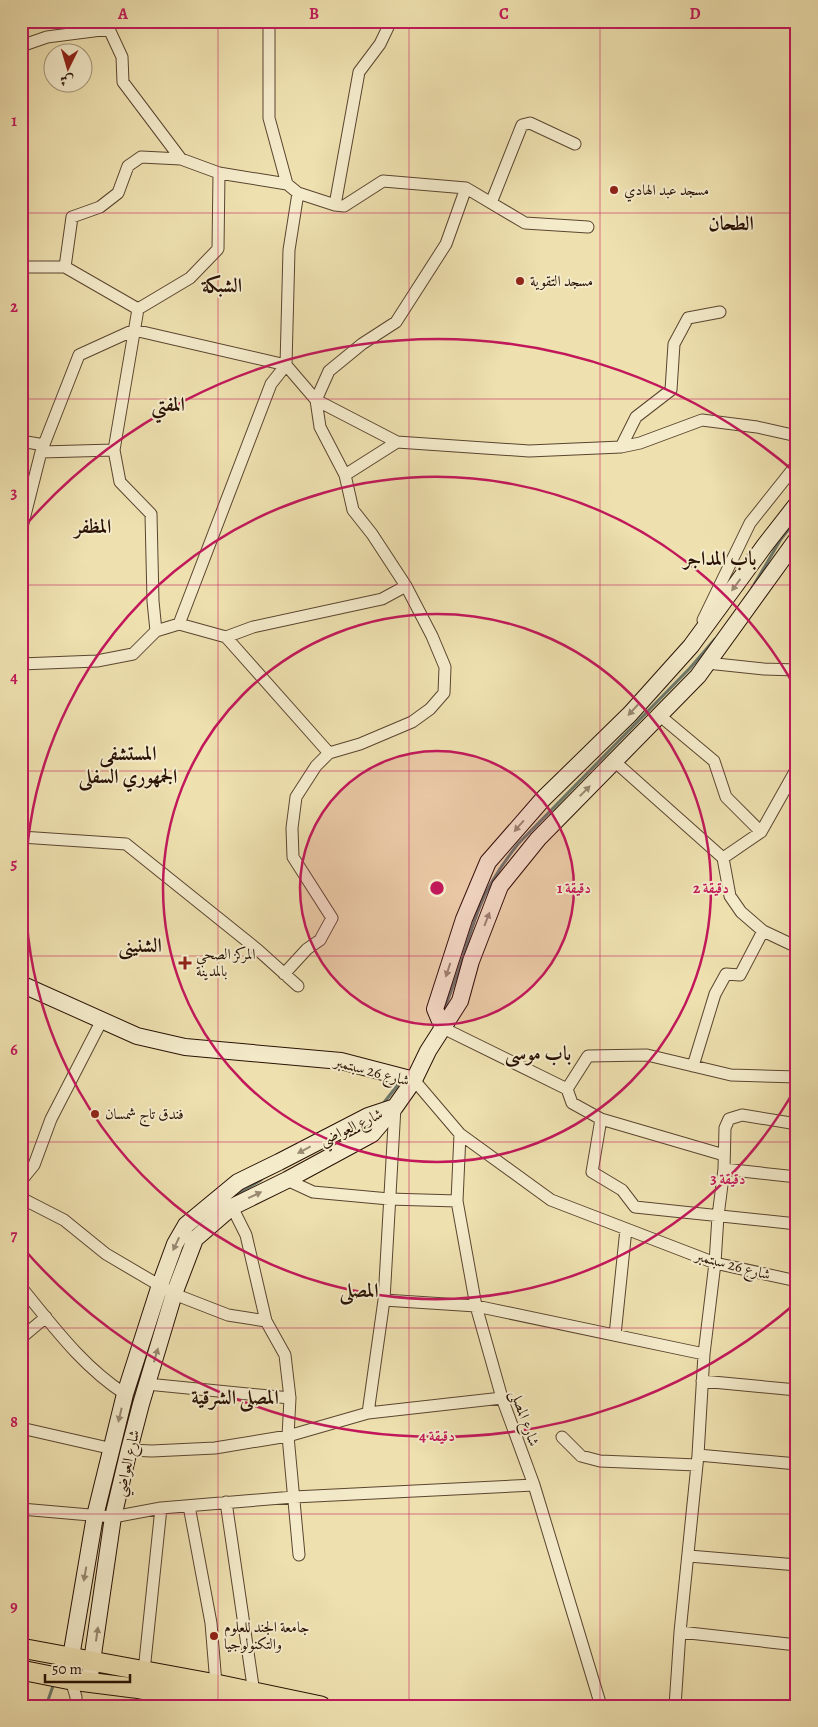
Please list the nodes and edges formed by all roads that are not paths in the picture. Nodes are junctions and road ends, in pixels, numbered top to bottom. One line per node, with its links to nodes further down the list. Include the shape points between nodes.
1 (269, 21): 8 (street, via 269,118)
2 (391, 21): 12 (street, via 380,44 358,72)
3 (108, 25): 4 (street, via 47,37); 6 (street, via 122,57 123,82)
4 (21, 46)
5 (575, 144): 11 (street, via 530,123 522,125)
6 (180, 159): 7 (street); 15 (street, via 141,157 128,166 118,194 100,207 72,217)
7 (219, 173): 8 (street); 16 (street, via 218,249 190,278)
8 (287, 184): 10 (street)
9 (466, 188): 11 (street); 12 (street, via 383,181 344,206); 20 (street, via 446,244 396,322 329,371)
10 (298, 194): 12 (street); 19 (street, via 289,250)
11 (492, 203): 13 (street, via 525,223)
12 (335, 205)
13 (588, 227)
14 (21, 266): 15 (street)
15 (65, 267): 16 (street)
16 (138, 309): 18 (street)
17 (720, 312): 24 (street, via 688,318 674,344 671,390 636,417)
18 (134, 330): 19 (street); 25 (street, via 79,355); 26 (street)
19 (286, 365): 20 (street); 33 (street, via 271,384)
20 (316, 400): 23 (street); 28 (street, via 320,427)
21 (797, 436): 24 (street, via 757,426 702,420)
22 (21, 441): 25 (street)
23 (397, 442): 24 (street, via 529,451); 28 (street)
24 (621, 447)
25 (43, 449): 26 (street); 30 (street)
26 (114, 450): 34 (street, via 120,482 151,514 152,601)
27 (797, 464): 36 (street, via 750,523)
28 (345, 475): 32 (street, via 353,510)
29 (797, 504): 36 (main road, one-way to 36)
30 (21, 531)
31 (797, 539): 37 (main road)
32 (406, 586): 35 (street, via 382,599 253,627); 41 (street, via 444,667 444,692 430,709 412,722)
33 (179, 624): 34 (street); 35 (street)
34 (156, 631): 38 (street, via 133,654 97,661)
35 (226, 637): 41 (street)
36 (691, 646): 37 (main road); 53 (main road, one-way to 53, via 488,862 464,919 435,1009)
37 (707, 662): 39 (street); 40 (main road, via 698,676)
38 (21, 664)
39 (797, 670)
40 (659, 715): 42 (main road); 44 (street, via 714,761 726,797)
41 (329, 753): 49 (street, via 316,766 296,797 292,828 293,857 332,918 320,940)
42 (614, 761): 46 (street); 53 (main road, one-way to 42, via 460,1001 470,961 500,886 538,838)
43 (797, 768): 44 (street)
44 (761, 832): 46 (street)
45 (21, 837): 49 (street, via 126,844)
46 (723, 858): 47 (street, via 730,896 741,912)
47 (763, 931): 48 (street); 54 (street, via 740,975 726,974 715,994)
48 (797, 947)
49 (284, 974): 51 (street)
50 (21, 984): 52 (main road, شارع 26 سبتمبر)
51 (298, 986)
52 (102, 1020): 56 (main road, شارع 26 سبتمبر, via 137,1036 185,1047 341,1061); 65 (street, via 51,1119 34,1165)
53 (442, 1028): 56 (main road); 57 (street)
54 (693, 1066): 55 (street, via 731,1075); 57 (street, via 647,1056 588,1056)
55 (797, 1077)
56 (414, 1080): 58 (main road); 61 (street, شارع 26 سبتمبر)
57 (567, 1089): 59 (street, via 572,1103)
58 (395, 1107): 66 (main road, شارع العواضي, via 372,1134); 68 (street); 77 (main road, شارع العواضي, one-way to 77, via 368,1116 238,1182 186,1226 175,1244)
59 (601, 1119): 62 (street); 71 (street, via 592,1172 622,1190 634,1207)
60 (797, 1124): 62 (street, via 742,1115 729,1119)
61 (460, 1134): 69 (street, شارع المصلى); 73 (street, شارع 26 سبتمبر, via 551,1200)
62 (724, 1155): 63 (street)
63 (724, 1169): 64 (street); 71 (street)
64 (797, 1177)
65 (21, 1180)
66 (287, 1180): 68 (street, via 313,1192); 70 (main road, شارع العواضي, one-way to 66)
67 (21, 1198): 77 (street, via 64,1220 106,1254)
68 (389, 1199): 69 (street); 78 (street)
69 (457, 1201): 79 (street, شارع المصلى)
70 (232, 1207): 77 (main road, شارع العواضي, via 195,1239); 81 (street, via 246,1235)
71 (718, 1216): 72 (street); 74 (street)
72 (797, 1224)
73 (626, 1229): 74 (street, شارع 26 سبتمبر); 82 (street)
74 (715, 1263): 75 (street, شارع 26 سبتمبر); 84 (street)
75 (797, 1281)
76 (21, 1287): 80 (street)
77 (167, 1289): 81 (street, via 228,1315); 86 (main road, شارع العواضي, one-way to 77); 88 (main road, شارع العواضي)
78 (384, 1300): 79 (street); 91 (street)
79 (476, 1306): 82 (street); 90 (street, شارع المصلى)
80 (46, 1317): 83 (street); 88 (street, via 77,1355)
81 (266, 1321): 89 (street, via 286,1355)
82 (615, 1335): 84 (street)
83 (21, 1338)
84 (704, 1354): 85 (street)
85 (702, 1381): 87 (street); 97 (street)
86 (147, 1384): 89 (street); 96 (main road, شارع العواضي)
87 (797, 1390)
88 (125, 1394): 95 (main road, شارع العواضي, one-way to 95)
89 (290, 1398): 93 (street)
90 (502, 1398): 91 (street); 99 (street, شارع المصلى)
91 (368, 1413): 93 (street)
92 (21, 1428): 95 (street)
93 (288, 1436): 96 (street, via 215,1448 152,1452); 100 (street)
94 (562, 1437): 97 (street, via 581,1456 600,1461)
95 (112, 1449): 106 (main road, شارع العواضي)
96 (129, 1450): 107 (main road, شارع العواضي)
97 (698, 1460): 98 (street); 109 (street)
98 (797, 1464)
99 (534, 1485): 100 (street); 123 (street, شارع المصلى)
100 (294, 1497): 101 (street); 108 (street)
101 (226, 1502): 102 (street); 120 (street)
102 (189, 1506): 103 (street); 118 (street, via 211,1623)
103 (161, 1508): 107 (street); 117 (street)
104 (21, 1509): 105 (street); 106 (street)
105 (21, 1515)
106 (95, 1516): 107 (street); 114 (main road, شارع العواضي, one-way to 114)
107 (113, 1518): 115 (main road, شارع العواضي, one-way to 107)
108 (299, 1555)
109 (689, 1556): 110 (street); 111 (street)
110 (797, 1565)
111 (680, 1632): 112 (street); 124 (street)
112 (797, 1646)
113 (21, 1648): 114 (main road)
114 (71, 1658): 115 (main road); 119 (main road, شارع العواضي)
115 (93, 1661): 117 (main road); 119 (main road, شارع العواضي)
116 (21, 1670): 119 (main road)
117 (144, 1672): 118 (main road)
118 (216, 1684): 120 (main road)
119 (78, 1691): 121 (main road, via 134,1688)
120 (254, 1692): 122 (main road)
121 (238, 1706)
122 (321, 1706)
123 (601, 1706)
124 (675, 1706)

